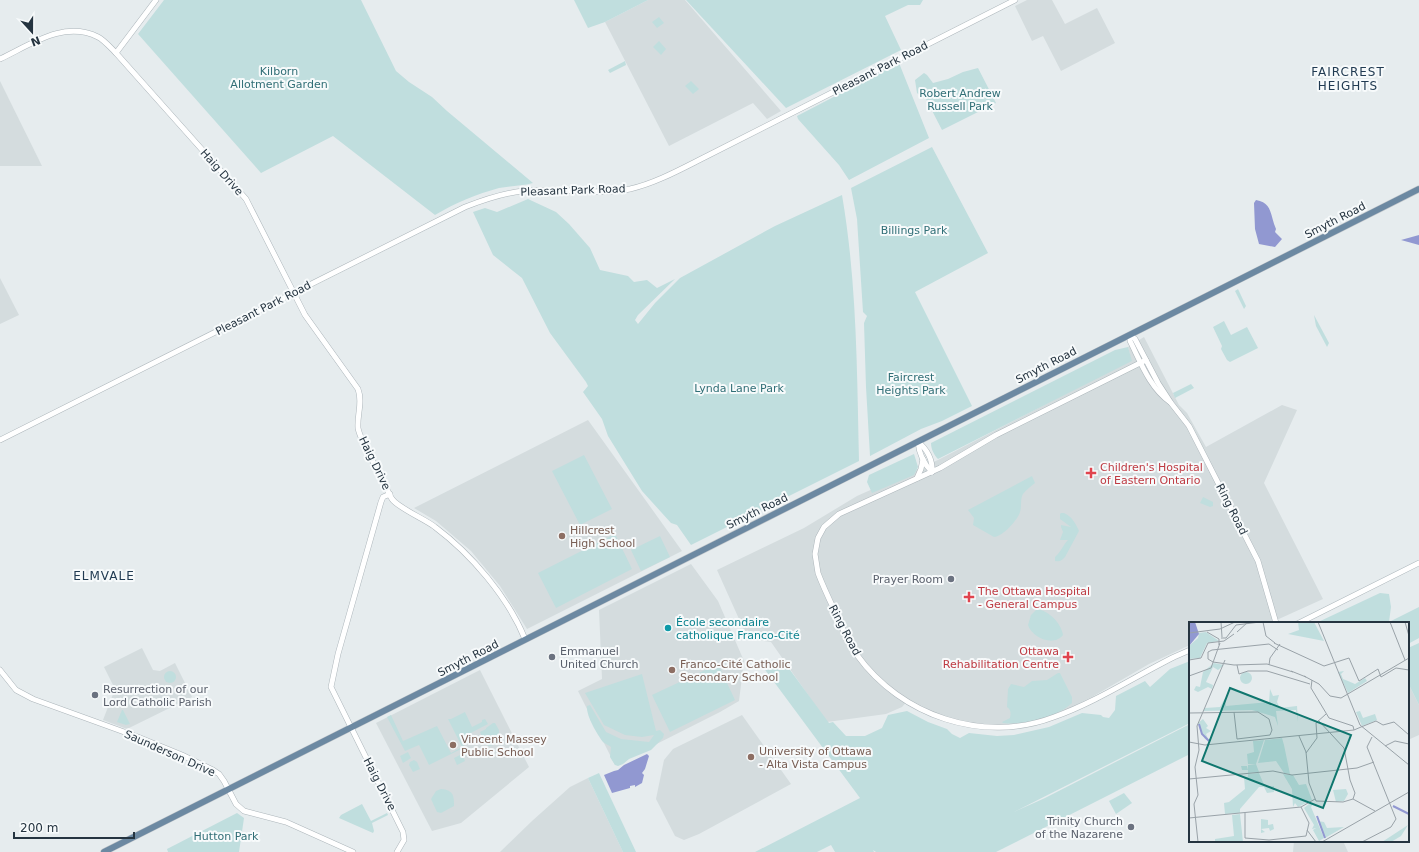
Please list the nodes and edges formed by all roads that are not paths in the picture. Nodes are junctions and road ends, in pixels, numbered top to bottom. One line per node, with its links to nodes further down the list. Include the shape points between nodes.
1 (156, 0): 3 (street)
2 (1015, 0): 6 (street, Pleasant Park Road, via 657,180 629,189 596,192 523,191 488,198 446,216)
3 (116, 53): 4 (street, Haig Drive, via 99,37 67,30 53,33); 6 (street, Haig Drive, via 246,199)
4 (0, 59)
5 (1419, 189): 7 (main road, Smyth Road)
6 (293, 292): 11 (street, Pleasant Park Road); 16 (street, Haig Drive, via 305,315 358,389 360,435)
7 (1130, 334): 8 (street, Ring Road); 9 (street, Ring Road, via 1130,341); 12 (main road, Smyth Road)
8 (1146, 360): 9 (street, Ring Road); 10 (street, Ring Road)
9 (1140, 362): 10 (street, Ring Road, via 1151,383); 14 (street, Ring Road, via 996,435)
10 (1171, 403): 18 (street, Ring Road, via 1189,426 1258,561)
11 (0, 440)
12 (918, 442): 13 (street, via 918,451); 14 (street, via 925,448 933,464); 20 (main road, Smyth Road)
13 (923, 459): 14 (street); 15 (street)
14 (932, 472): 15 (street, Ring Road)
15 (917, 478): 21 (street, Ring Road, via 839,514 822,531 816,542 815,554 816,568 857,655 883,684 910,704 938,717 970,726 998,728 1026,725 1072,710)
16 (390, 494): 20 (street, via 395,501 454,542 500,596); 23 (street, Haig Drive, via 382,499 332,679 331,687)
17 (1419, 563): 19 (street)
18 (1276, 622)
19 (1301, 622)
20 (525, 639): 23 (main road, Smyth Road)
21 (1189, 650)
22 (0, 670): 24 (street, Saunderson Drive, via 16,690 23,694 182,755 219,774)
23 (351, 727): 24 (main road, Smyth Road); 27 (street, Haig Drive, via 404,832 404,840)
24 (228, 789): 25 (main road, Smyth Road); 26 (street, Saunderson Drive, via 236,804 244,811 286,822)
25 (104, 852)
26 (353, 852)
27 (397, 852)

